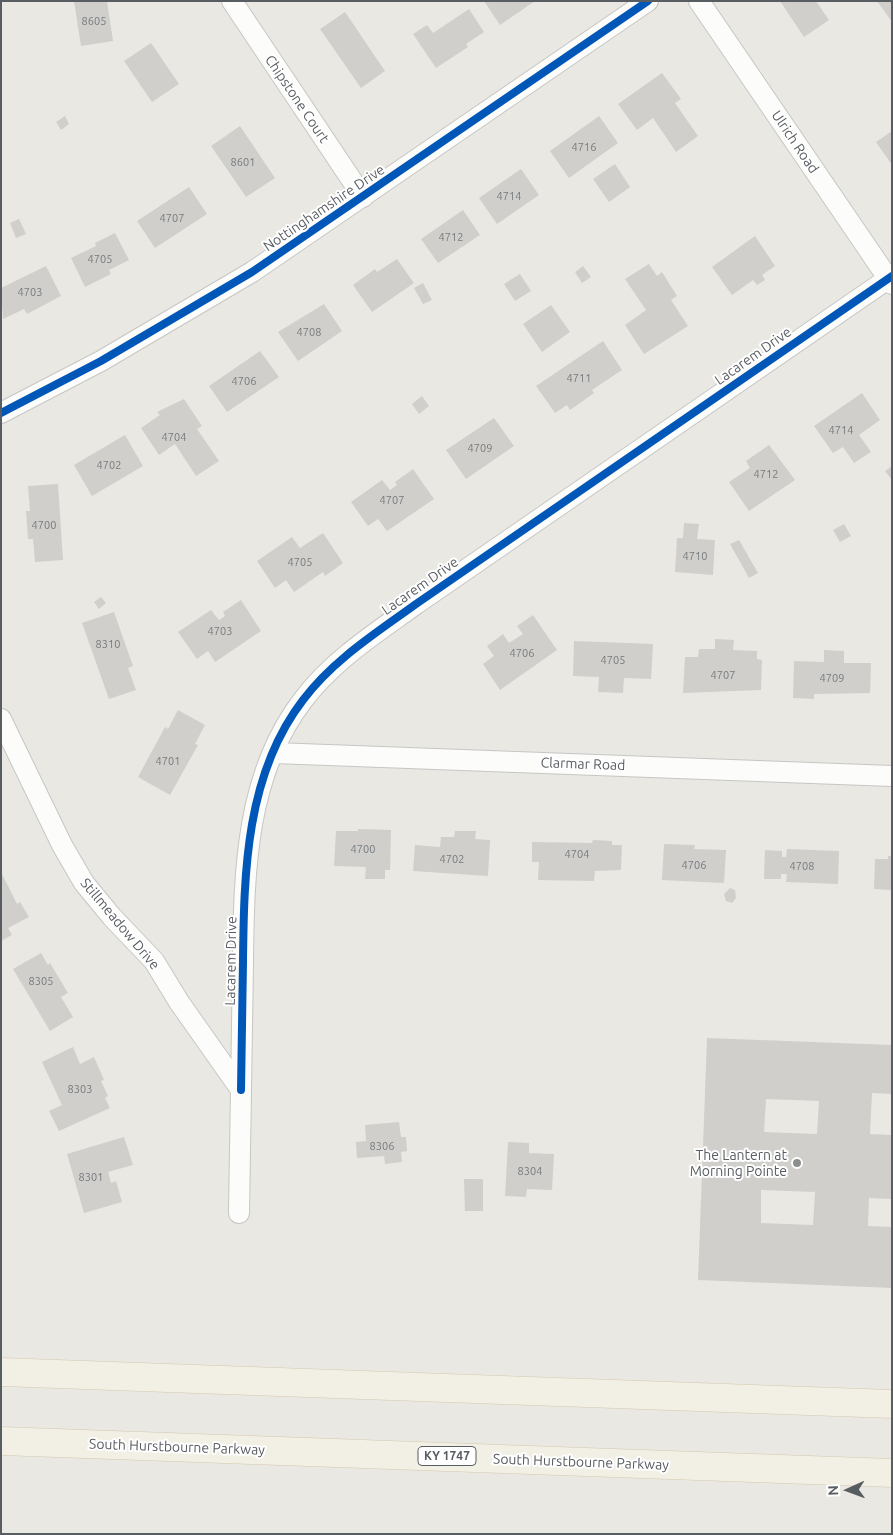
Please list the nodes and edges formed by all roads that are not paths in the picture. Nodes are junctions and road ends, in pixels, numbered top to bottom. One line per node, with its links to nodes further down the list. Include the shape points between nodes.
1 (232, 1): 4 (street, Chipstone Court)
2 (648, 1): 4 (street, Nottinghamshire Drive)
3 (699, 1): 5 (street, Ulrich Road)
4 (363, 197): 6 (street, Nottinghamshire Drive, via 218,292 101,361)
5 (891, 279): 8 (street, Lacarem Drive, via 363,642 324,676 304,699 290,718)
6 (1, 413)
7 (1, 719): 10 (street, Stillmeadow Drive, via 84,883 154,961)
8 (274, 753): 9 (street, Clarmar Road); 10 (street, Lacarem Drive, via 257,796 247,855)
9 (892, 776)
10 (241, 1090): 11 (street)
11 (239, 1213)
12 (1, 1372): 13 (main road)
13 (892, 1404)
14 (1, 1441): 15 (main road, South Hurstbourne Parkway / KY 1747)
15 (892, 1473)

